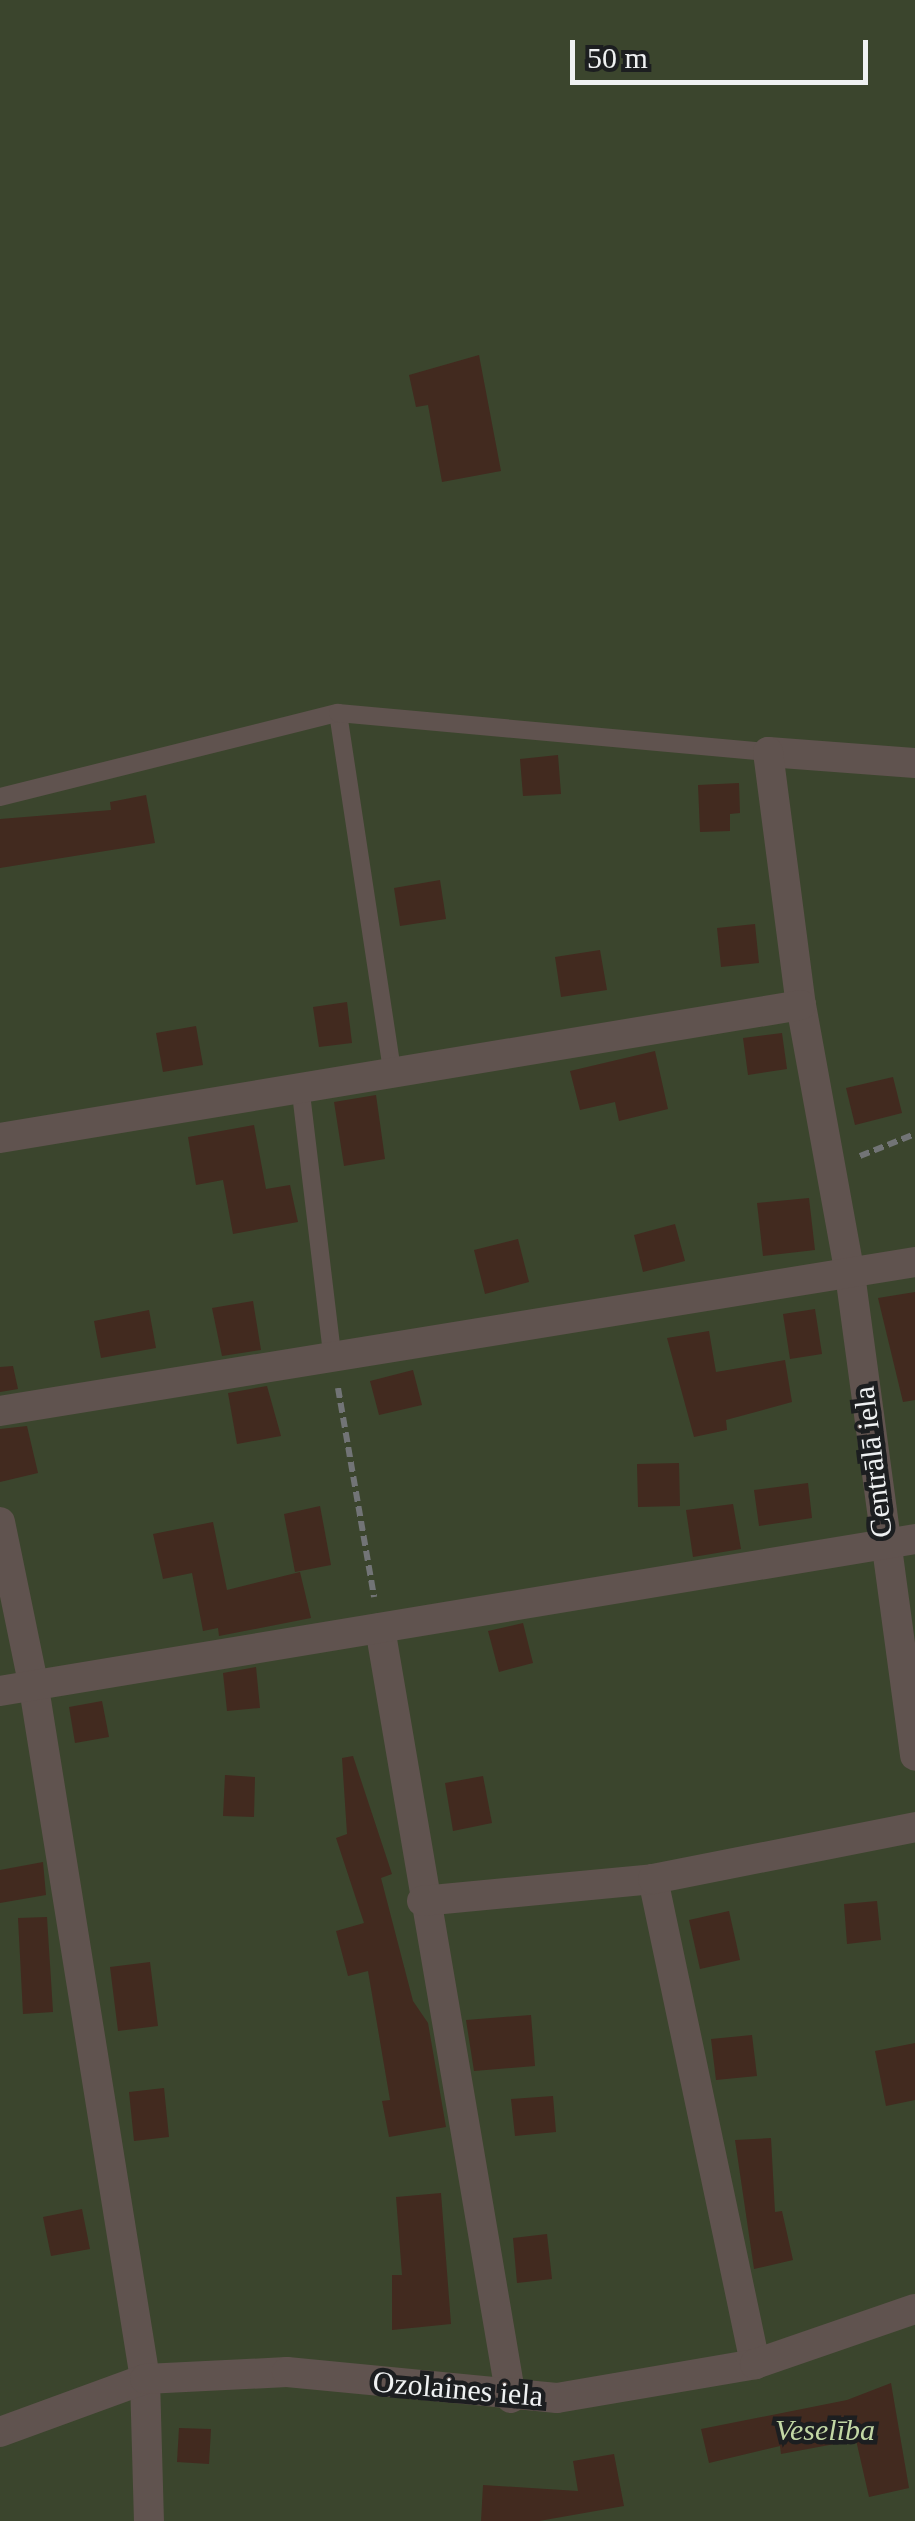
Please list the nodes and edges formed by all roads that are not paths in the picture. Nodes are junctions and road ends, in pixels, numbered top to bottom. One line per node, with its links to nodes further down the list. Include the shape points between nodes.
1 (338, 714): 2 (lane); 4 (lane); 6 (lane)
2 (768, 752): 3 (street); 5 (street, Centrālā iela)
3 (915, 763)
4 (0, 798)
5 (801, 1005): 6 (street); 10 (street, Centrālā iela)
6 (392, 1072): 7 (street)
7 (300, 1084): 8 (street); 11 (lane)
8 (0, 1138)
9 (915, 1262): 10 (street)
10 (850, 1274): 11 (street); 15 (street, Centrālā iela)
11 (332, 1355): 12 (street)
12 (0, 1411)
13 (0, 1522): 17 (street)
14 (915, 1539): 15 (street)
15 (883, 1546): 16 (street); 19 (street, Centrālā iela)
16 (380, 1628): 17 (street); 22 (street)
17 (34, 1688): 18 (street); 25 (street)
18 (0, 1691)
19 (915, 1756)
20 (915, 1827): 21 (street)
21 (652, 1878): 22 (street); 24 (street)
22 (422, 1901): 26 (street)
23 (915, 2309): 24 (street, Ozolaines iela)
24 (755, 2364): 26 (street, Ozolaines iela, via 556,2398)
25 (146, 2380): 26 (street, Ozolaines iela, via 287,2372); 27 (street, Ozolaines iela); 28 (street)
26 (510, 2398)
27 (0, 2432)
28 (149, 2521)

